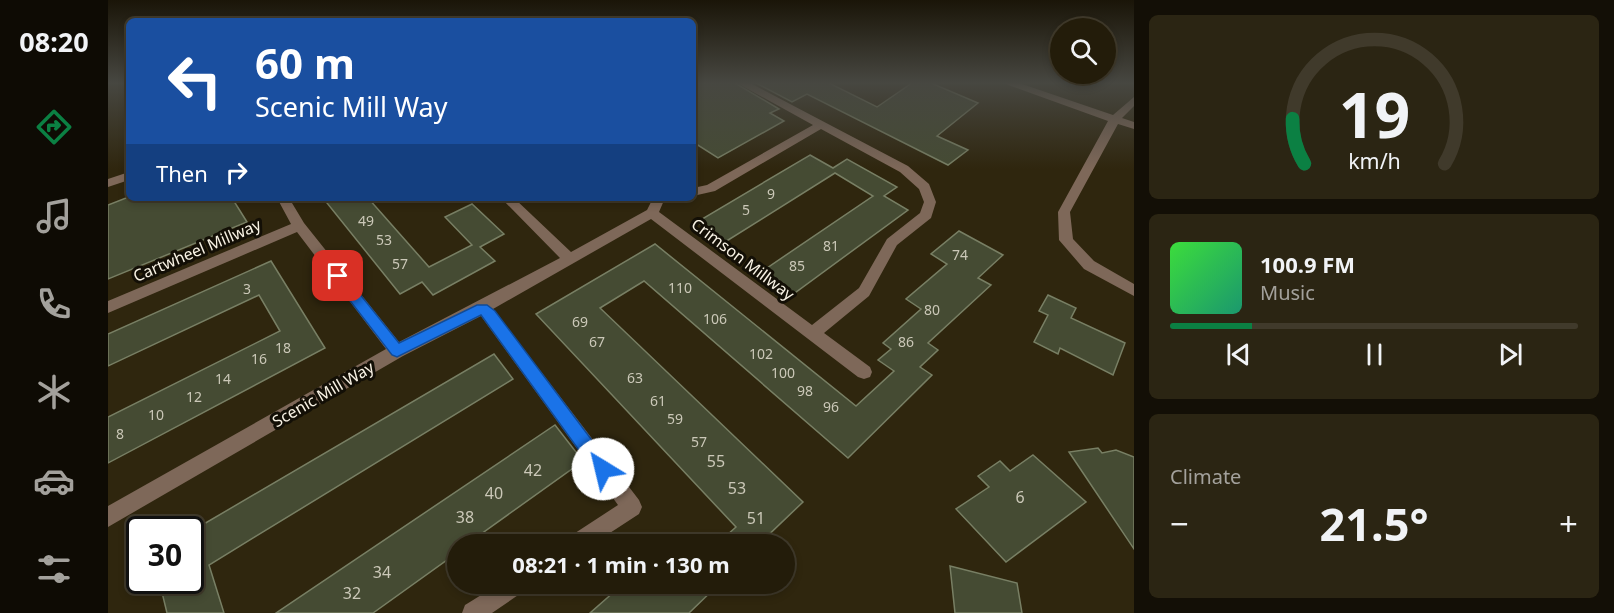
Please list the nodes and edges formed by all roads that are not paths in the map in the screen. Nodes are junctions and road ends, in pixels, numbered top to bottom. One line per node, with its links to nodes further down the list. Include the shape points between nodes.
1 (796, 112): 5 (street)
2 (1093, 112): 4 (street)
3 (1122, 112): 4 (street)
4 (1115, 119): 6 (street); 16 (street, via 1065,212 1066,240 1089,265)
5 (821, 125): 9 (street, via 711,188); 19 (street, via 904,169 925,187 930,202 926,215 892,242 864,292)
6 (1134, 126)
7 (126, 177): 8 (street)
8 (108, 183)
9 (696, 191)
10 (285, 201): 14 (street)
11 (510, 201): 15 (street)
12 (658, 201): 13 (street)
13 (652, 213): 15 (street, Scenic Mill Way); 19 (street, Crimson Millway)
14 (299, 226): 17 (street, Cartwheel Millway); 20 (street)
15 (569, 259): 18 (street, Scenic Mill Way)
16 (1134, 291)
17 (108, 307)
18 (482, 309): 20 (street, Scenic Mill Way); 23 (street, via 632,507)
19 (812, 334): 21 (street, Crimson Millway)
20 (397, 351): 22 (street, Scenic Mill Way)
21 (864, 372)
22 (108, 517)
23 (591, 534)
24 (502, 594): 25 (street)
25 (473, 613)

